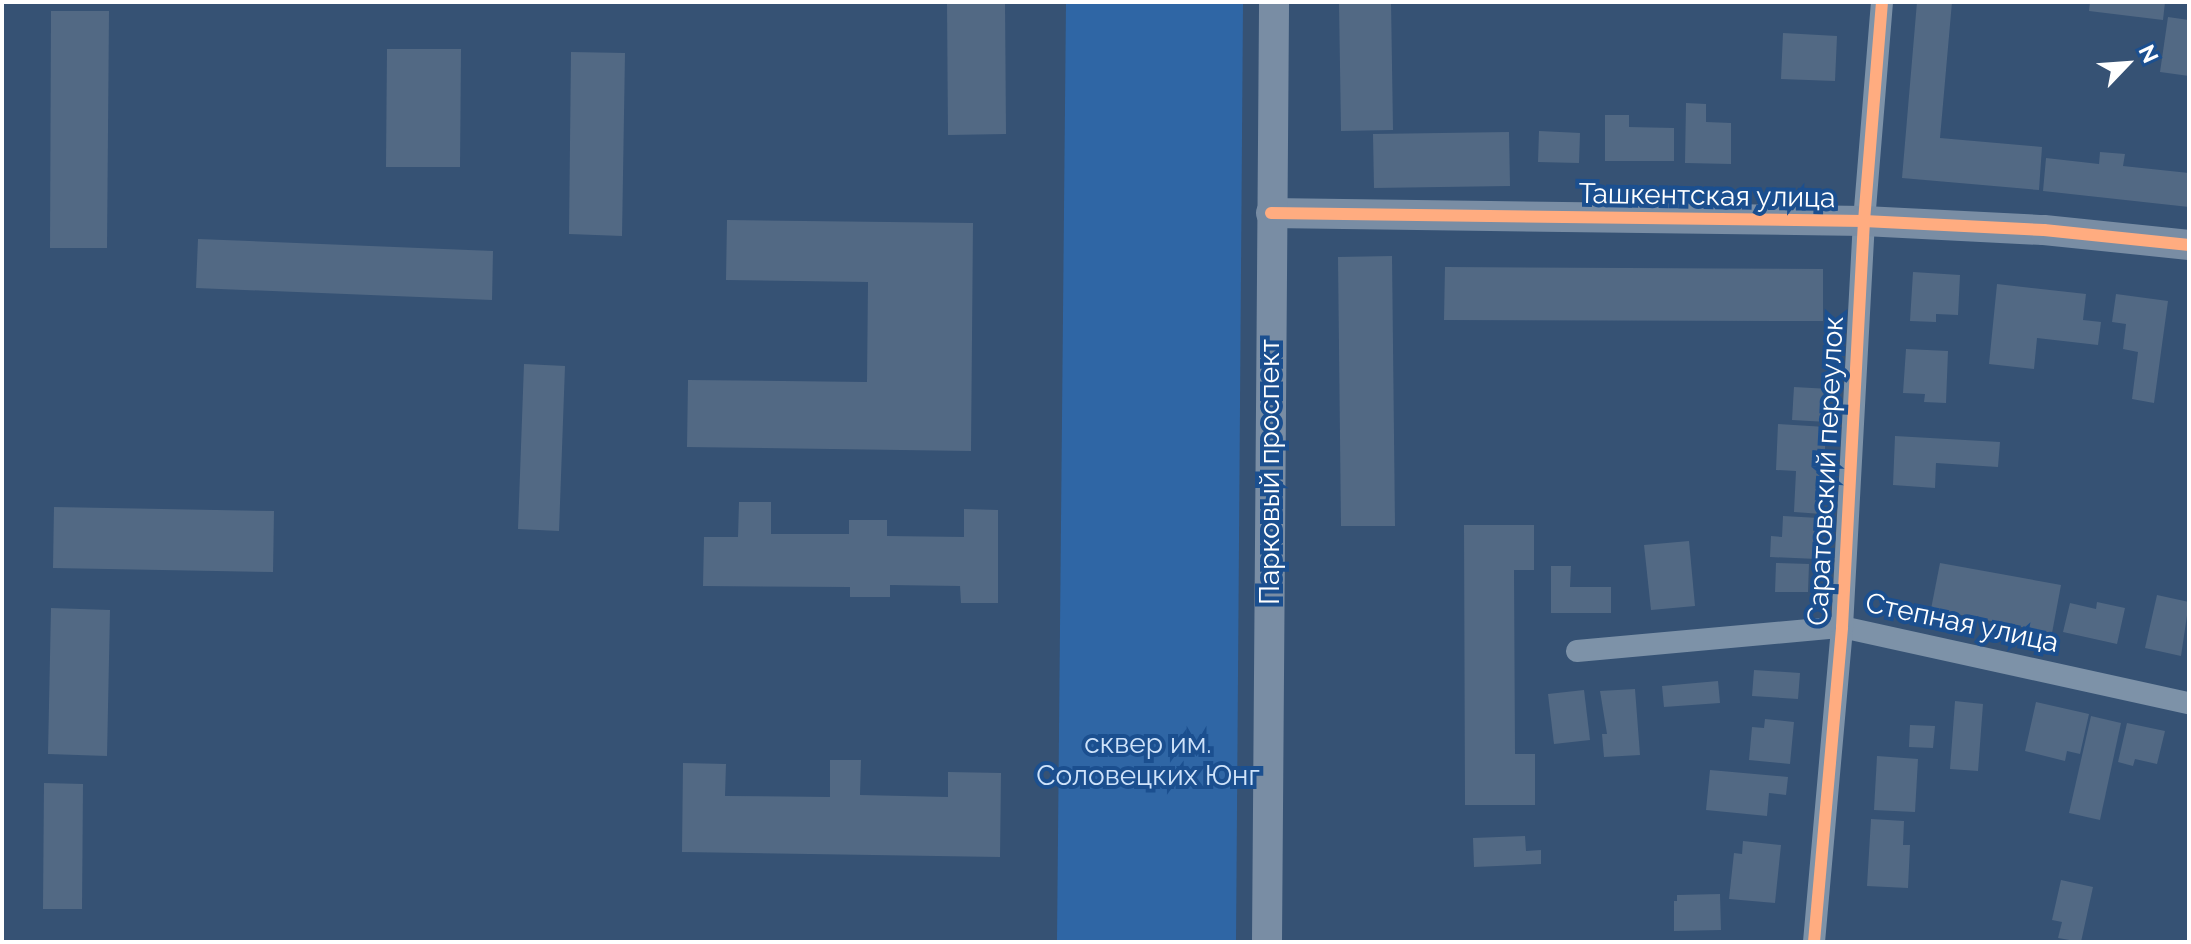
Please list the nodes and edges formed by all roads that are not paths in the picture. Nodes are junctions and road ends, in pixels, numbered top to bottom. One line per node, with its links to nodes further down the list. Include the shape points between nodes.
1 (1274, 2): 3 (main road, Парковый проспект)
2 (1882, 2): 4 (street, Саратовский переулок)
3 (1271, 213): 4 (main road, Ташкентская улица); 9 (main road, Парковый проспект)
4 (1864, 221): 5 (main road, Ташкентская улица, via 2044,230); 6 (street, Саратовский переулок)
5 (2189, 245)
6 (1842, 627): 7 (street, Степная улица); 8 (street, Степная улица); 10 (street, Саратовский переулок)
7 (1577, 651)
8 (2189, 703)
9 (1267, 942)
10 (1814, 942)

